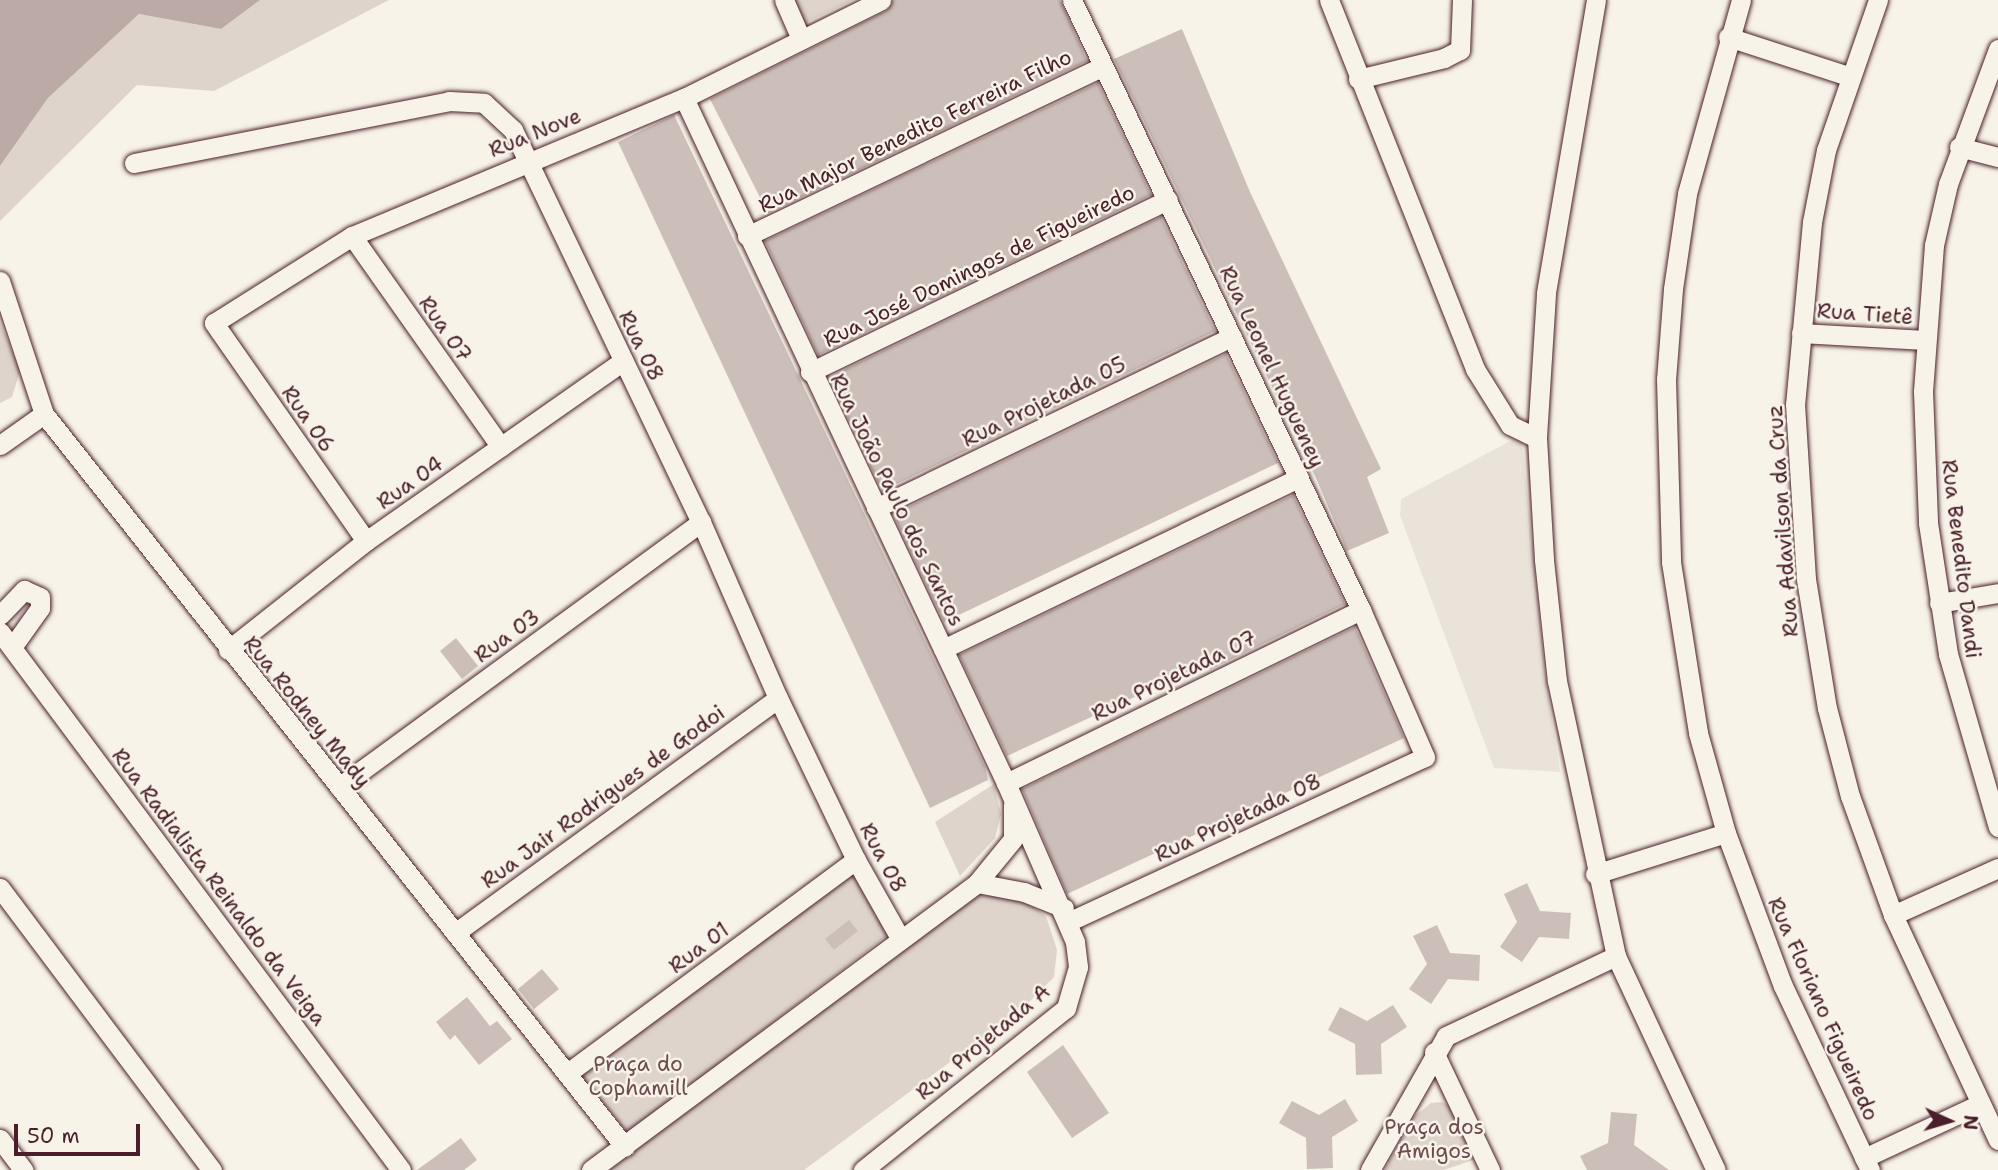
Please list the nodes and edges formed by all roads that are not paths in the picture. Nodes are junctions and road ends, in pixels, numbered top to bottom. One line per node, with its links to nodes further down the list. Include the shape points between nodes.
1 (784, 0): 10 (street)
2 (881, 0): 10 (street, Rua Nove)
3 (1072, 0): 12 (street, Rua Leonel Hugueney)
4 (1329, 0): 14 (street)
5 (1462, 0): 14 (street, via 1460,50)
6 (1596, 0): 31 (street, via 1554,232)
7 (1741, 0): 9 (street, Rua Floriano Figueiredo)
8 (1878, 0): 13 (street, Rua Adavilson da Cruz)
9 (1728, 37): 13 (street); 50 (street, Rua Floriano Figueiredo, via 1687,194 1665,379 1666,476 1681,643 1698,733)
10 (800, 38): 15 (street, Rua Nove)
11 (1998, 49): 16 (street, Rua Benedito Dandi)
12 (1102, 67): 20 (street, Rua Leonel Hugueney); 22 (street, Rua Major Benedito Ferreira Filho)
13 (1851, 77): 25 (street, Rua Adavilson da Cruz, via 1826,150 1812,222)
14 (1358, 79): 31 (street, via 1475,369 1510,425)
15 (684, 98): 18 (street, Rua Nove); 22 (street, Rua João Paulo dos Santos)
16 (1959, 147): 17 (street); 27 (street, Rua Benedito Dandi, via 1934,245)
17 (1998, 157)
18 (526, 160): 19 (street, Rua 08, via 513,130 484,103 449,101); 21 (street, Rua Nove); 28 (street, Rua 08)
19 (134, 163)
20 (1168, 200): 26 (street, Rua Leonel Hugueney); 29 (street, Rua José Domingos de Figueiredo)
21 (352, 236): 24 (street, Rua Nove); 33 (street, Rua 07)
22 (747, 236): 29 (street, Rua João Paulo dos Santos)
23 (0, 281): 30 (street, Rua Rodney Mady)
24 (214, 323): 37 (street, Rua 06)
25 (1801, 333): 27 (street, Rua Tietê); 57 (street, Rua Adavilson da Cruz, via 1795,404 1815,644 1850,796)
26 (1232, 337): 34 (street, Rua Leonel Hugueney); 35 (street, Rua Projetada 05)
27 (1925, 340): 39 (street, Rua Benedito Dandi, via 1924,457)
28 (623, 361): 33 (street, Rua 04); 36 (street, Rua 08)
29 (810, 372): 35 (street, Rua João Paulo dos Santos)
30 (44, 414): 32 (street); 44 (street, Rua Rodney Mady)
31 (1537, 438): 53 (street, via 1556,681)
32 (0, 445)
33 (501, 447): 37 (street, Rua 04)
34 (1299, 478): 40 (street, Rua Leonel Hugueney); 43 (street)
35 (876, 508): 43 (street, Rua João Paulo dos Santos)
36 (701, 522): 45 (street, Rua 08); 47 (street, Rua 03)
37 (366, 541): 44 (street, Rua 04)
38 (1998, 593): 39 (street)
39 (1939, 603): 49 (street, Rua Benedito Dandi, via 1966,727)
40 (1361, 610): 46 (street, Rua Leonel Hugueney); 48 (street, Rua Projetada 07)
41 (0, 615): 42 (street, via 24,590 40,597 40,608)
42 (6, 639): 70 (street, Rua Radialista Reinaldo da Veiga)
43 (943, 649): 48 (street, Rua João Paulo dos Santos)
44 (228, 650): 47 (street, Rua Rodney Mady)
45 (778, 698): 51 (street, Rua 08); 58 (street, Rua Jair Rodrigues de Godoi)
46 (1425, 757): 56 (street, Rua Projetada 08)
47 (339, 787): 58 (street, Rua Rodney Mady)
48 (1009, 790): 54 (street, via 1013,839); 56 (street, Rua João Paulo dos Santos)
49 (1998, 827)
50 (1726, 833): 53 (street); 67 (street, Rua Floriano Figueiredo, via 1783,986)
51 (856, 860): 59 (street, Rua 08); 62 (street, Rua 01)
52 (1998, 867): 57 (street)
53 (1595, 874): 60 (street)
54 (977, 883): 56 (street, via 1024,892); 59 (street)
55 (0, 888): 69 (street)
56 (1067, 915): 72 (street, Rua Projetada A, via 1078,967 1066,1008)
57 (1893, 915): 63 (street, Rua Adavilson da Cruz)
58 (455, 933): 62 (street, Rua Rodney Mady)
59 (900, 938): 66 (street)
60 (1616, 956): 61 (street, via 1446,1036); 75 (street)
61 (1434, 1052): 73 (street); 74 (street)
62 (569, 1072): 66 (street, Rua Rodney Mady)
63 (1980, 1104): 65 (street, Rua Adavilson da Cruz); 67 (street)
64 (0, 1139): 68 (street)
65 (1998, 1140)
66 (625, 1147): 71 (street)
67 (1867, 1164)
68 (23, 1170)
69 (212, 1170)
70 (401, 1170)
71 (591, 1170)
72 (863, 1170)
73 (1370, 1170)
74 (1490, 1170)
75 (1716, 1170)

